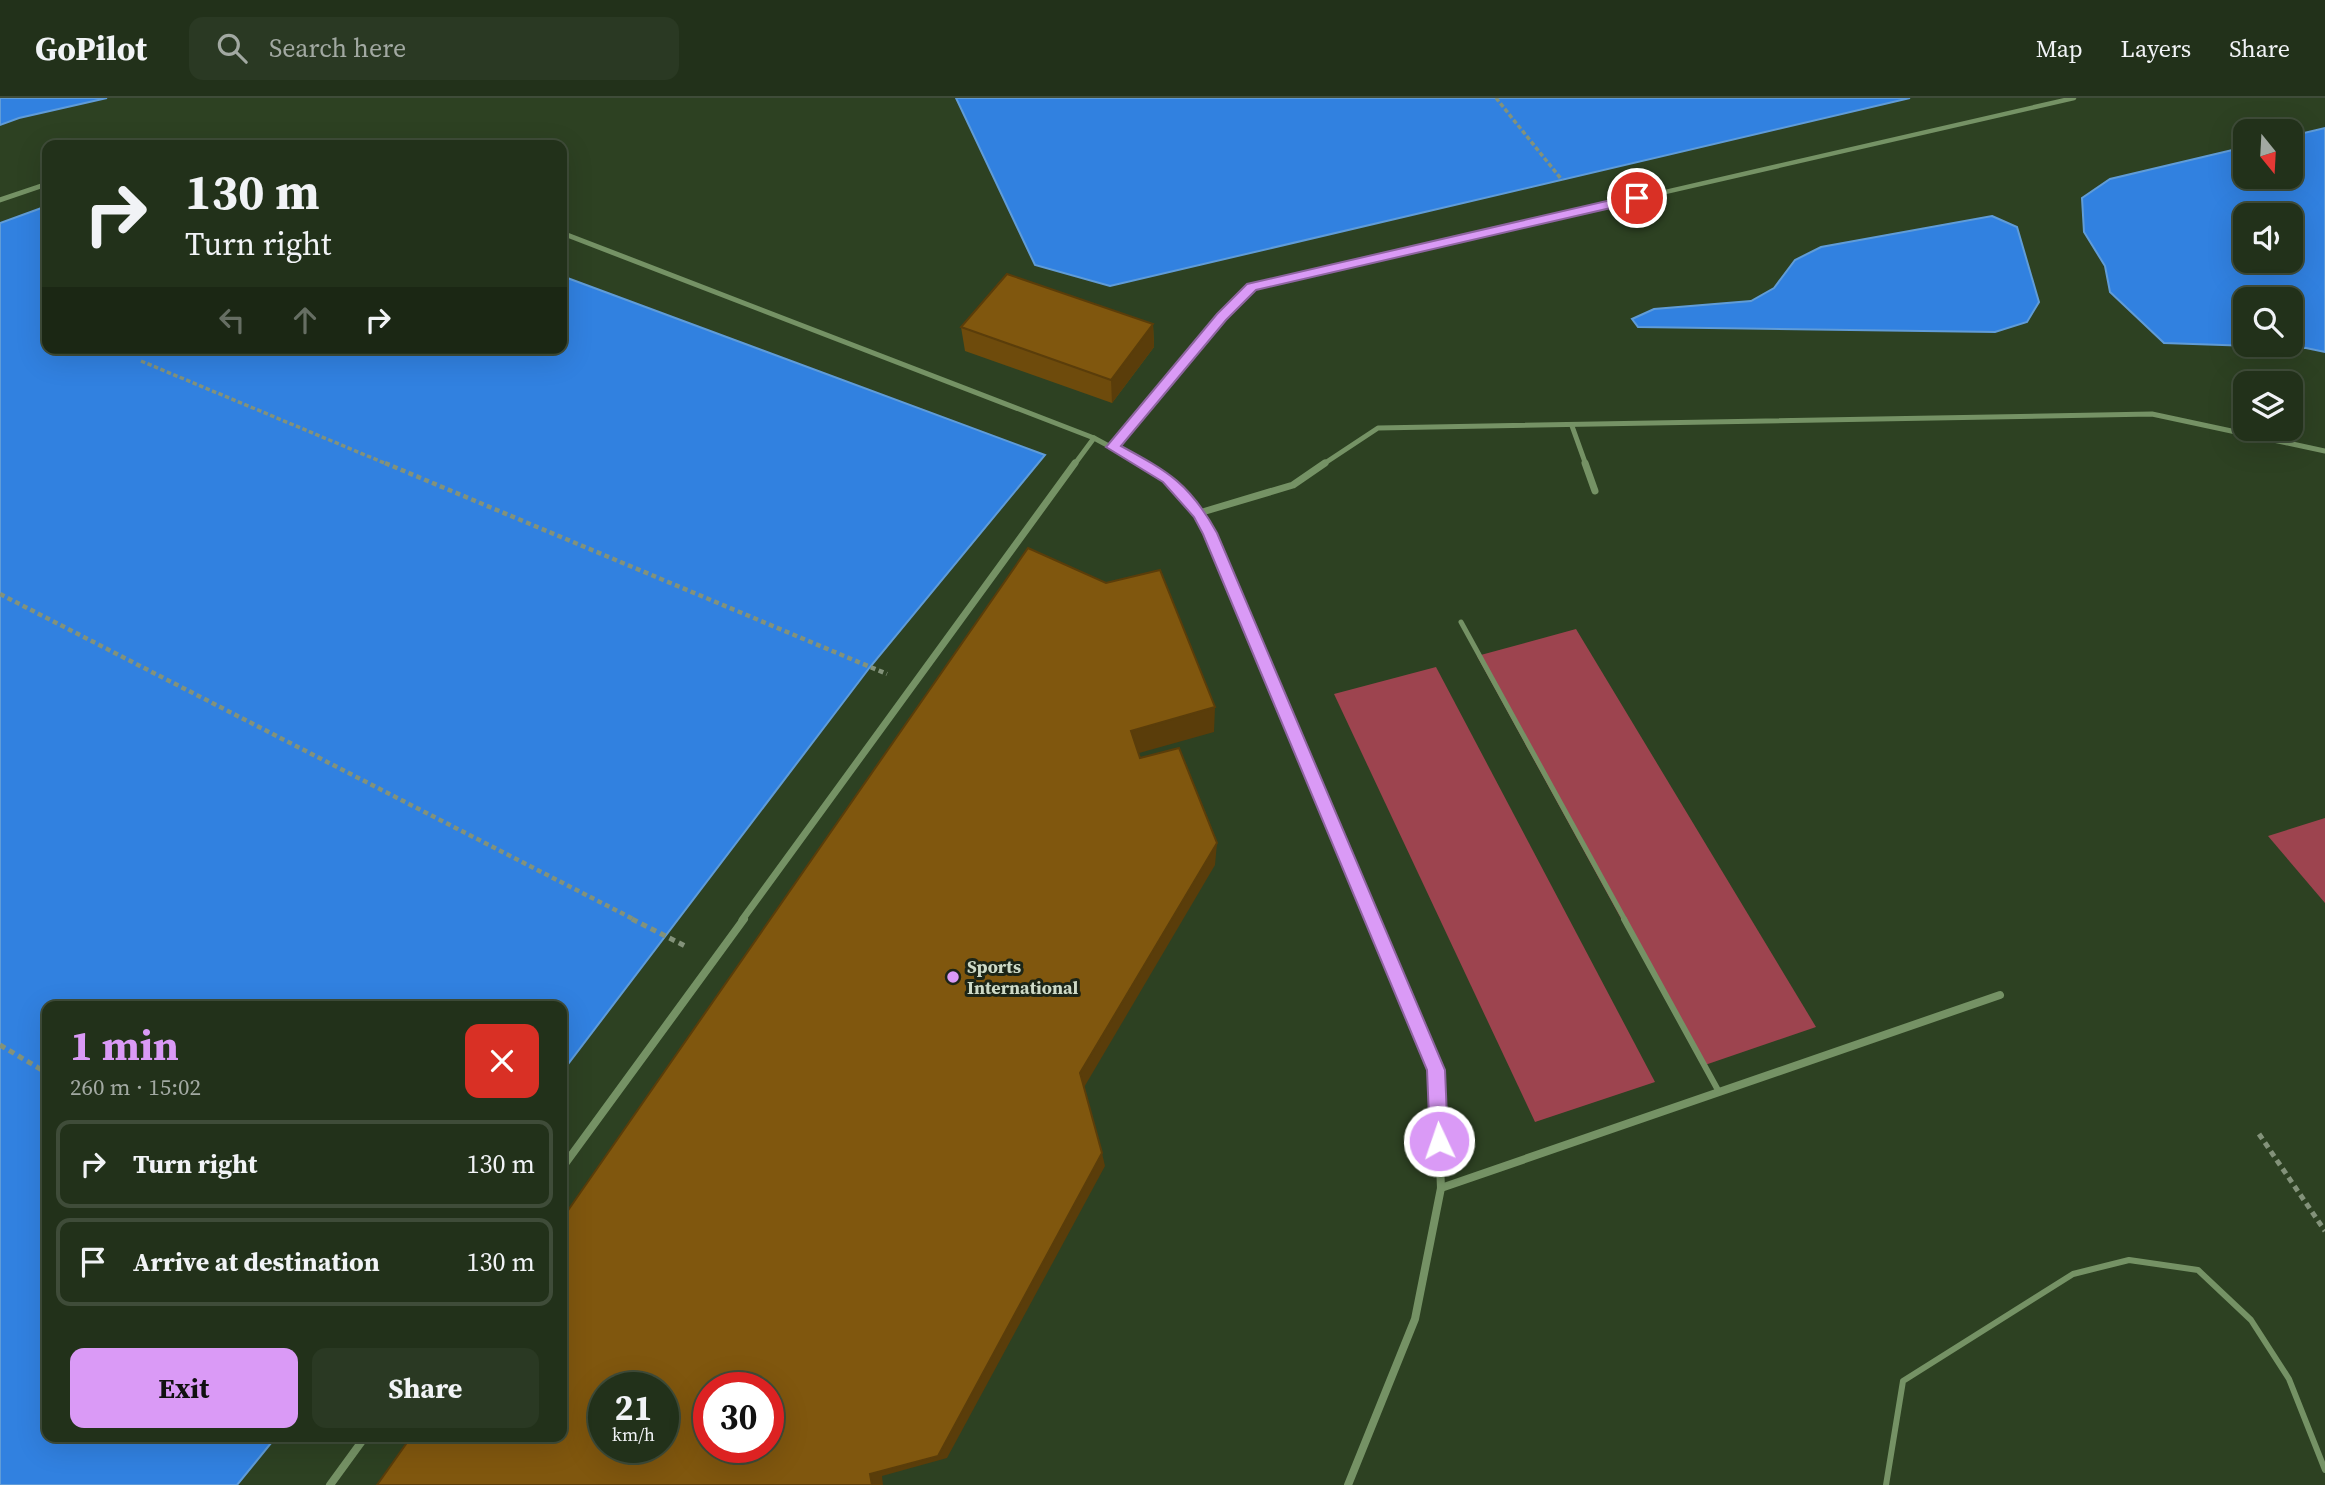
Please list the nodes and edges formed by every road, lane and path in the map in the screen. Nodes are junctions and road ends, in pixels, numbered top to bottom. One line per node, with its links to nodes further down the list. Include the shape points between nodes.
1 (1496, 98): 3 (path)
2 (2074, 98): 10 (lane, via 1252,287 1221,317)
3 (1562, 180)
4 (42, 186): 5 (street)
5 (0, 200)
6 (567, 235): 9 (street)
7 (141, 361): 16 (path)
8 (1572, 426): 11 (street, via 2151,414); 12 (street); 13 (street, via 1378,428 1293,485)
9 (1094, 438): 10 (street); 16 (street)
10 (1112, 447): 13 (street, via 1168,478)
11 (2325, 451)
12 (1595, 491)
13 (1199, 513): 24 (street, via 1436,1070)
14 (0, 594): 17 (path)
15 (1461, 622): 21 (lane)
16 (914, 684): 17 (street)
17 (713, 961): 23 (street)
18 (2000, 995): 21 (street)
19 (0, 1045): 20 (path)
20 (42, 1070)
21 (1719, 1092): 24 (street)
22 (2259, 1134): 25 (path)
23 (567, 1161)
24 (1441, 1188): 29 (street, via 1415,1319)
25 (2325, 1231)
26 (361, 1442): 28 (street)
27 (2325, 1470): 30 (lane, via 2289,1379 2251,1320 2198,1270 2129,1260 2073,1275 1903,1381)
28 (330, 1485)
29 (1348, 1485)
30 (1886, 1485)

